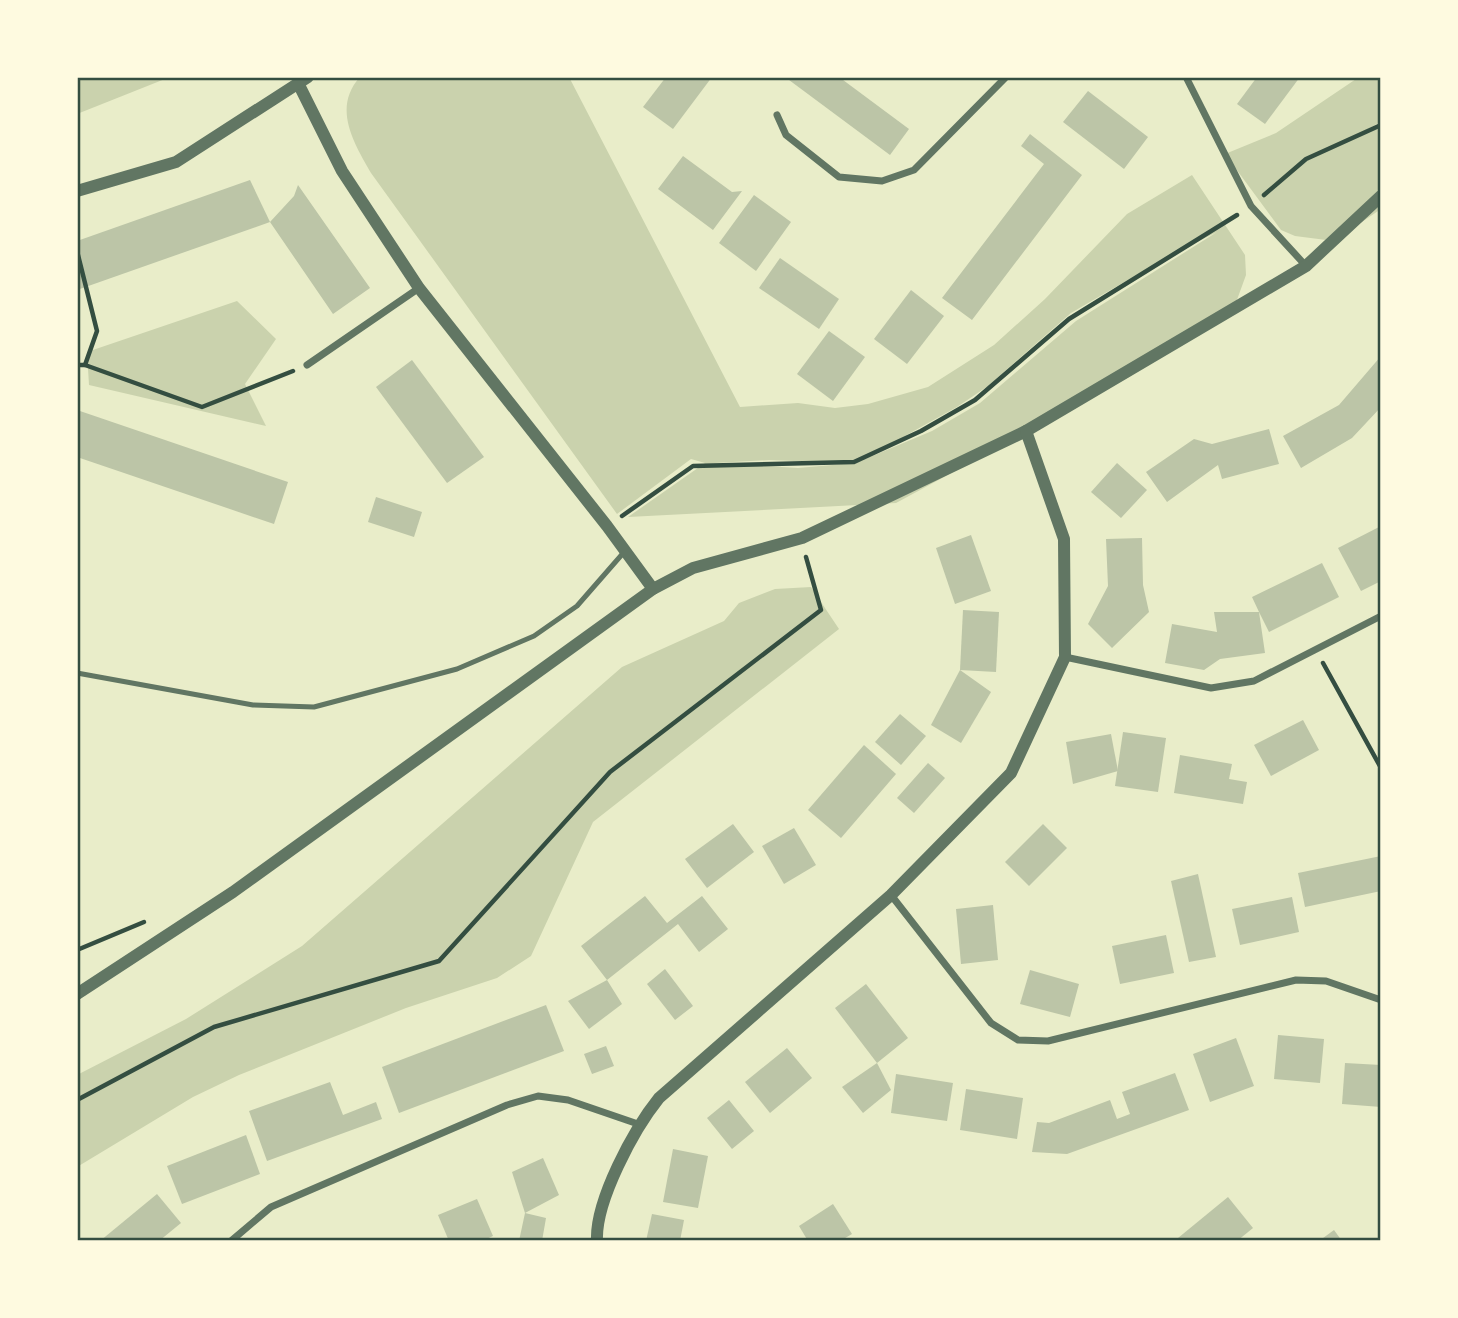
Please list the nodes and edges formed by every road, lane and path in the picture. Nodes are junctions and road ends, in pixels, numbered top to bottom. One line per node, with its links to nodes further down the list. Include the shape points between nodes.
1 (1006, 77): 4 (street, via 914,170 882,181 839,177 786,135)
2 (1186, 77): 8 (street)
3 (303, 81): 6 (street, via 176,162); 11 (street, via 342,171)
4 (777, 115)
5 (1381, 125): 8 (path, via 1306,159)
6 (77, 191)
7 (1381, 196): 10 (street)
8 (1251, 206): 10 (street); 16 (path, via 1069,319 975,400 921,430 854,462 693,466)
9 (77, 251): 13 (path, via 97,331)
10 (1306, 266): 15 (street)
11 (419, 288): 14 (street); 16 (street)
12 (77, 365): 13 (path)
13 (85, 365): 14 (path, via 202,407)
14 (307, 365)
15 (1026, 430): 17 (street); 22 (street, via 1064,539)
16 (607, 526): 18 (street)
17 (802, 538): 19 (street, via 693,568); 28 (path, via 821,610 611,772 439,961 214,1027)
18 (625, 551): 19 (street); 23 (lane, via 577,606 534,636 457,669 314,707 253,705)
19 (653, 589): 26 (street, via 233,892)
20 (1381, 616): 21 (street)
21 (1316, 650): 22 (street, via 1254,681 1211,688); 24 (path)
22 (1065, 657): 25 (street, via 1011,773)
23 (77, 673)
24 (1381, 768)
25 (891, 895): 27 (street, via 991,1023 1018,1040 1048,1041 1296,980 1326,981); 29 (street, via 659,1098)
26 (77, 994)
27 (1381, 1000)
28 (77, 1100)
29 (638, 1124): 30 (street, via 568,1100 538,1096 507,1105 271,1208); 31 (street, via 612,1180)
30 (231, 1241)
31 (597, 1241)

